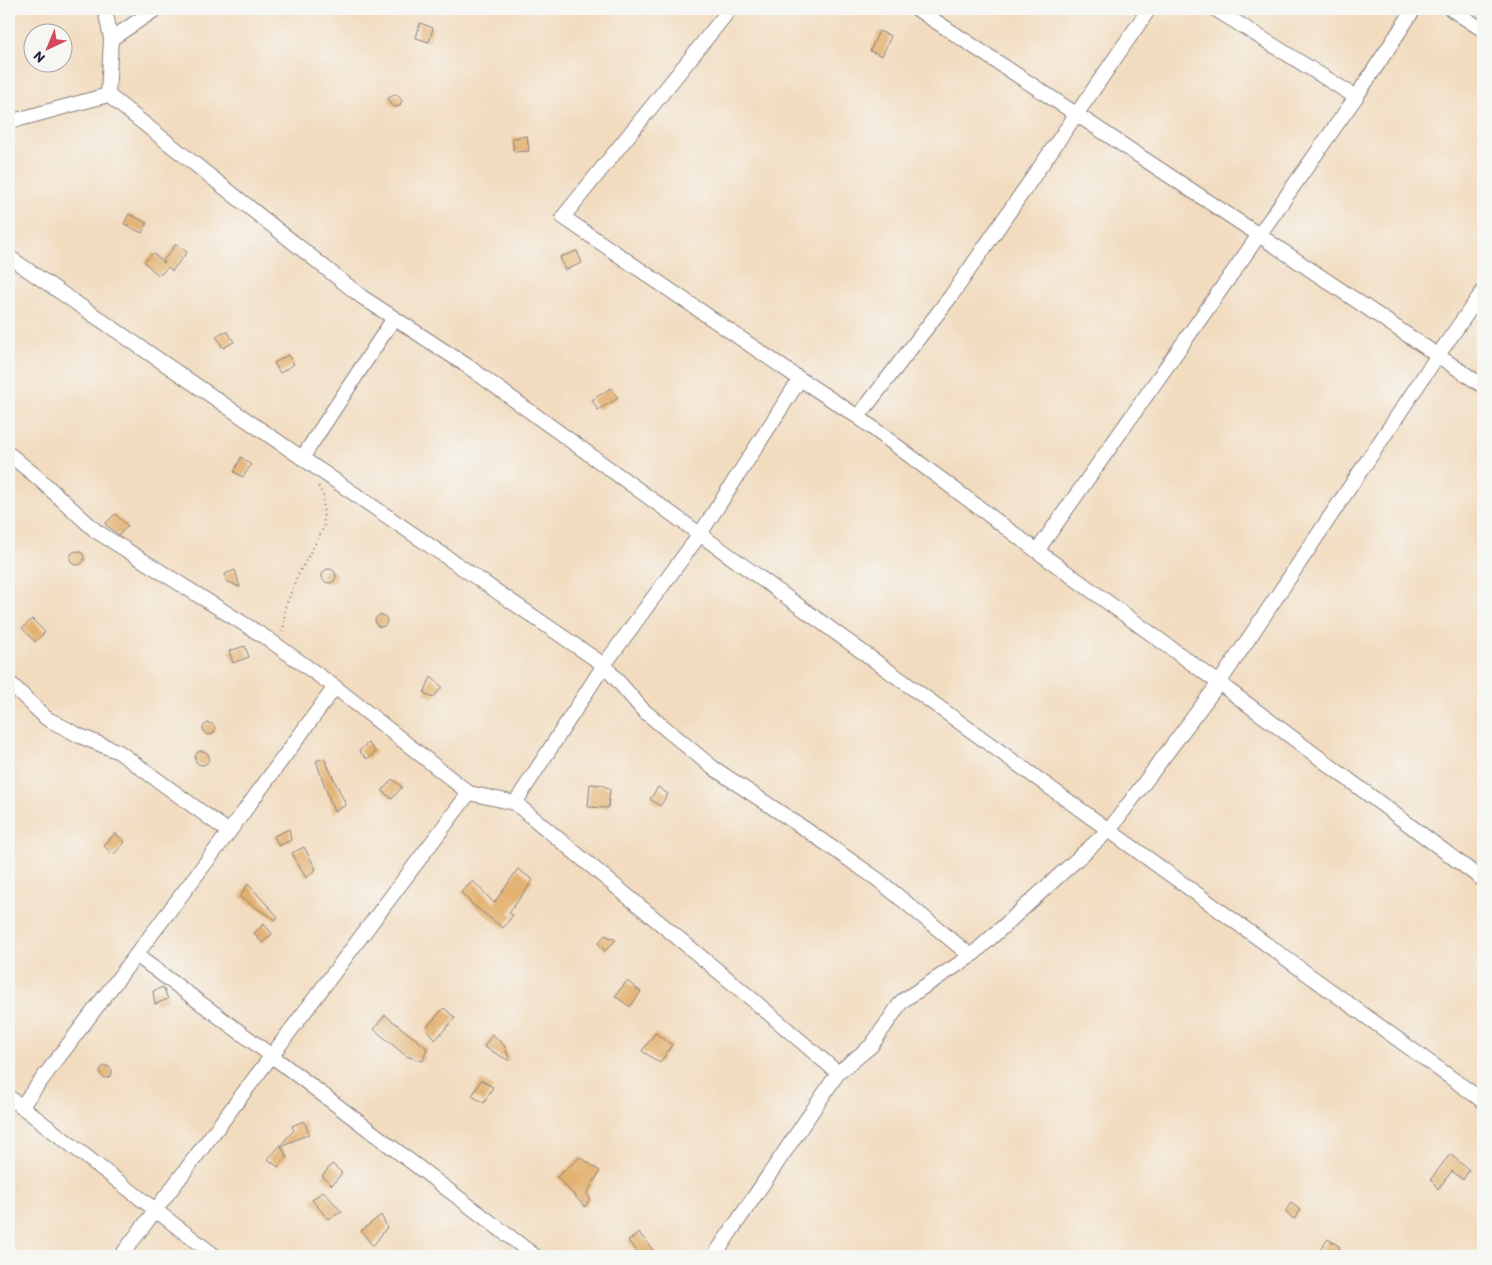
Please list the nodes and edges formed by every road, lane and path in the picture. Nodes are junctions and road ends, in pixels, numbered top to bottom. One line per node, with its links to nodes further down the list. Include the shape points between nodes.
1 (105, 9): 10 (street)
2 (156, 9): 10 (street)
3 (730, 9): 20 (street, via 563,217)
4 (917, 9): 13 (street)
5 (1149, 9): 13 (street)
6 (1215, 9): 12 (street)
7 (1414, 9): 12 (street)
8 (1451, 9): 9 (street)
9 (1483, 30)
10 (111, 39): 11 (street)
11 (108, 95): 14 (street); 18 (street, via 362,297)
12 (1356, 97): 15 (street)
13 (1076, 115): 15 (street); 22 (street, via 951,296)
14 (9, 122)
15 (1259, 235): 19 (street); 27 (street)
16 (9, 258): 24 (street)
17 (1483, 290): 19 (street)
18 (394, 318): 24 (street); 26 (street, via 466,365)
19 (1438, 354): 21 (street); 31 (street)
20 (800, 379): 22 (street); 26 (street)
21 (1483, 386)
22 (858, 417): 27 (street)
23 (9, 454): 28 (street, via 96,531)
24 (302, 458): 29 (street)
25 (315, 480): 28 (path, via 323,495 324,527 284,608)
26 (700, 534): 29 (street); 35 (street)
27 (1037, 551): 31 (street)
28 (282, 648): 32 (street)
29 (604, 665): 34 (street); 39 (street, via 643,710 712,766 877,879)
30 (9, 682): 36 (street, via 46,718 119,752)
31 (1219, 683): 35 (street); 37 (street)
32 (335, 687): 33 (street); 36 (street)
33 (469, 793): 34 (street); 40 (street)
34 (516, 804): 41 (street)
35 (1109, 830): 39 (street); 43 (street)
36 (229, 832): 38 (street)
37 (1483, 880)
38 (136, 955): 40 (street); 44 (street)
39 (971, 956): 41 (street, via 902,1001 871,1046)
40 (272, 1056): 45 (street); 48 (street)
41 (838, 1074): 49 (street)
42 (9, 1097): 44 (street)
43 (1483, 1101)
44 (21, 1107): 45 (street)
45 (157, 1211): 46 (street); 47 (street)
46 (121, 1256)
47 (215, 1256)
48 (535, 1256)
49 (714, 1256)

